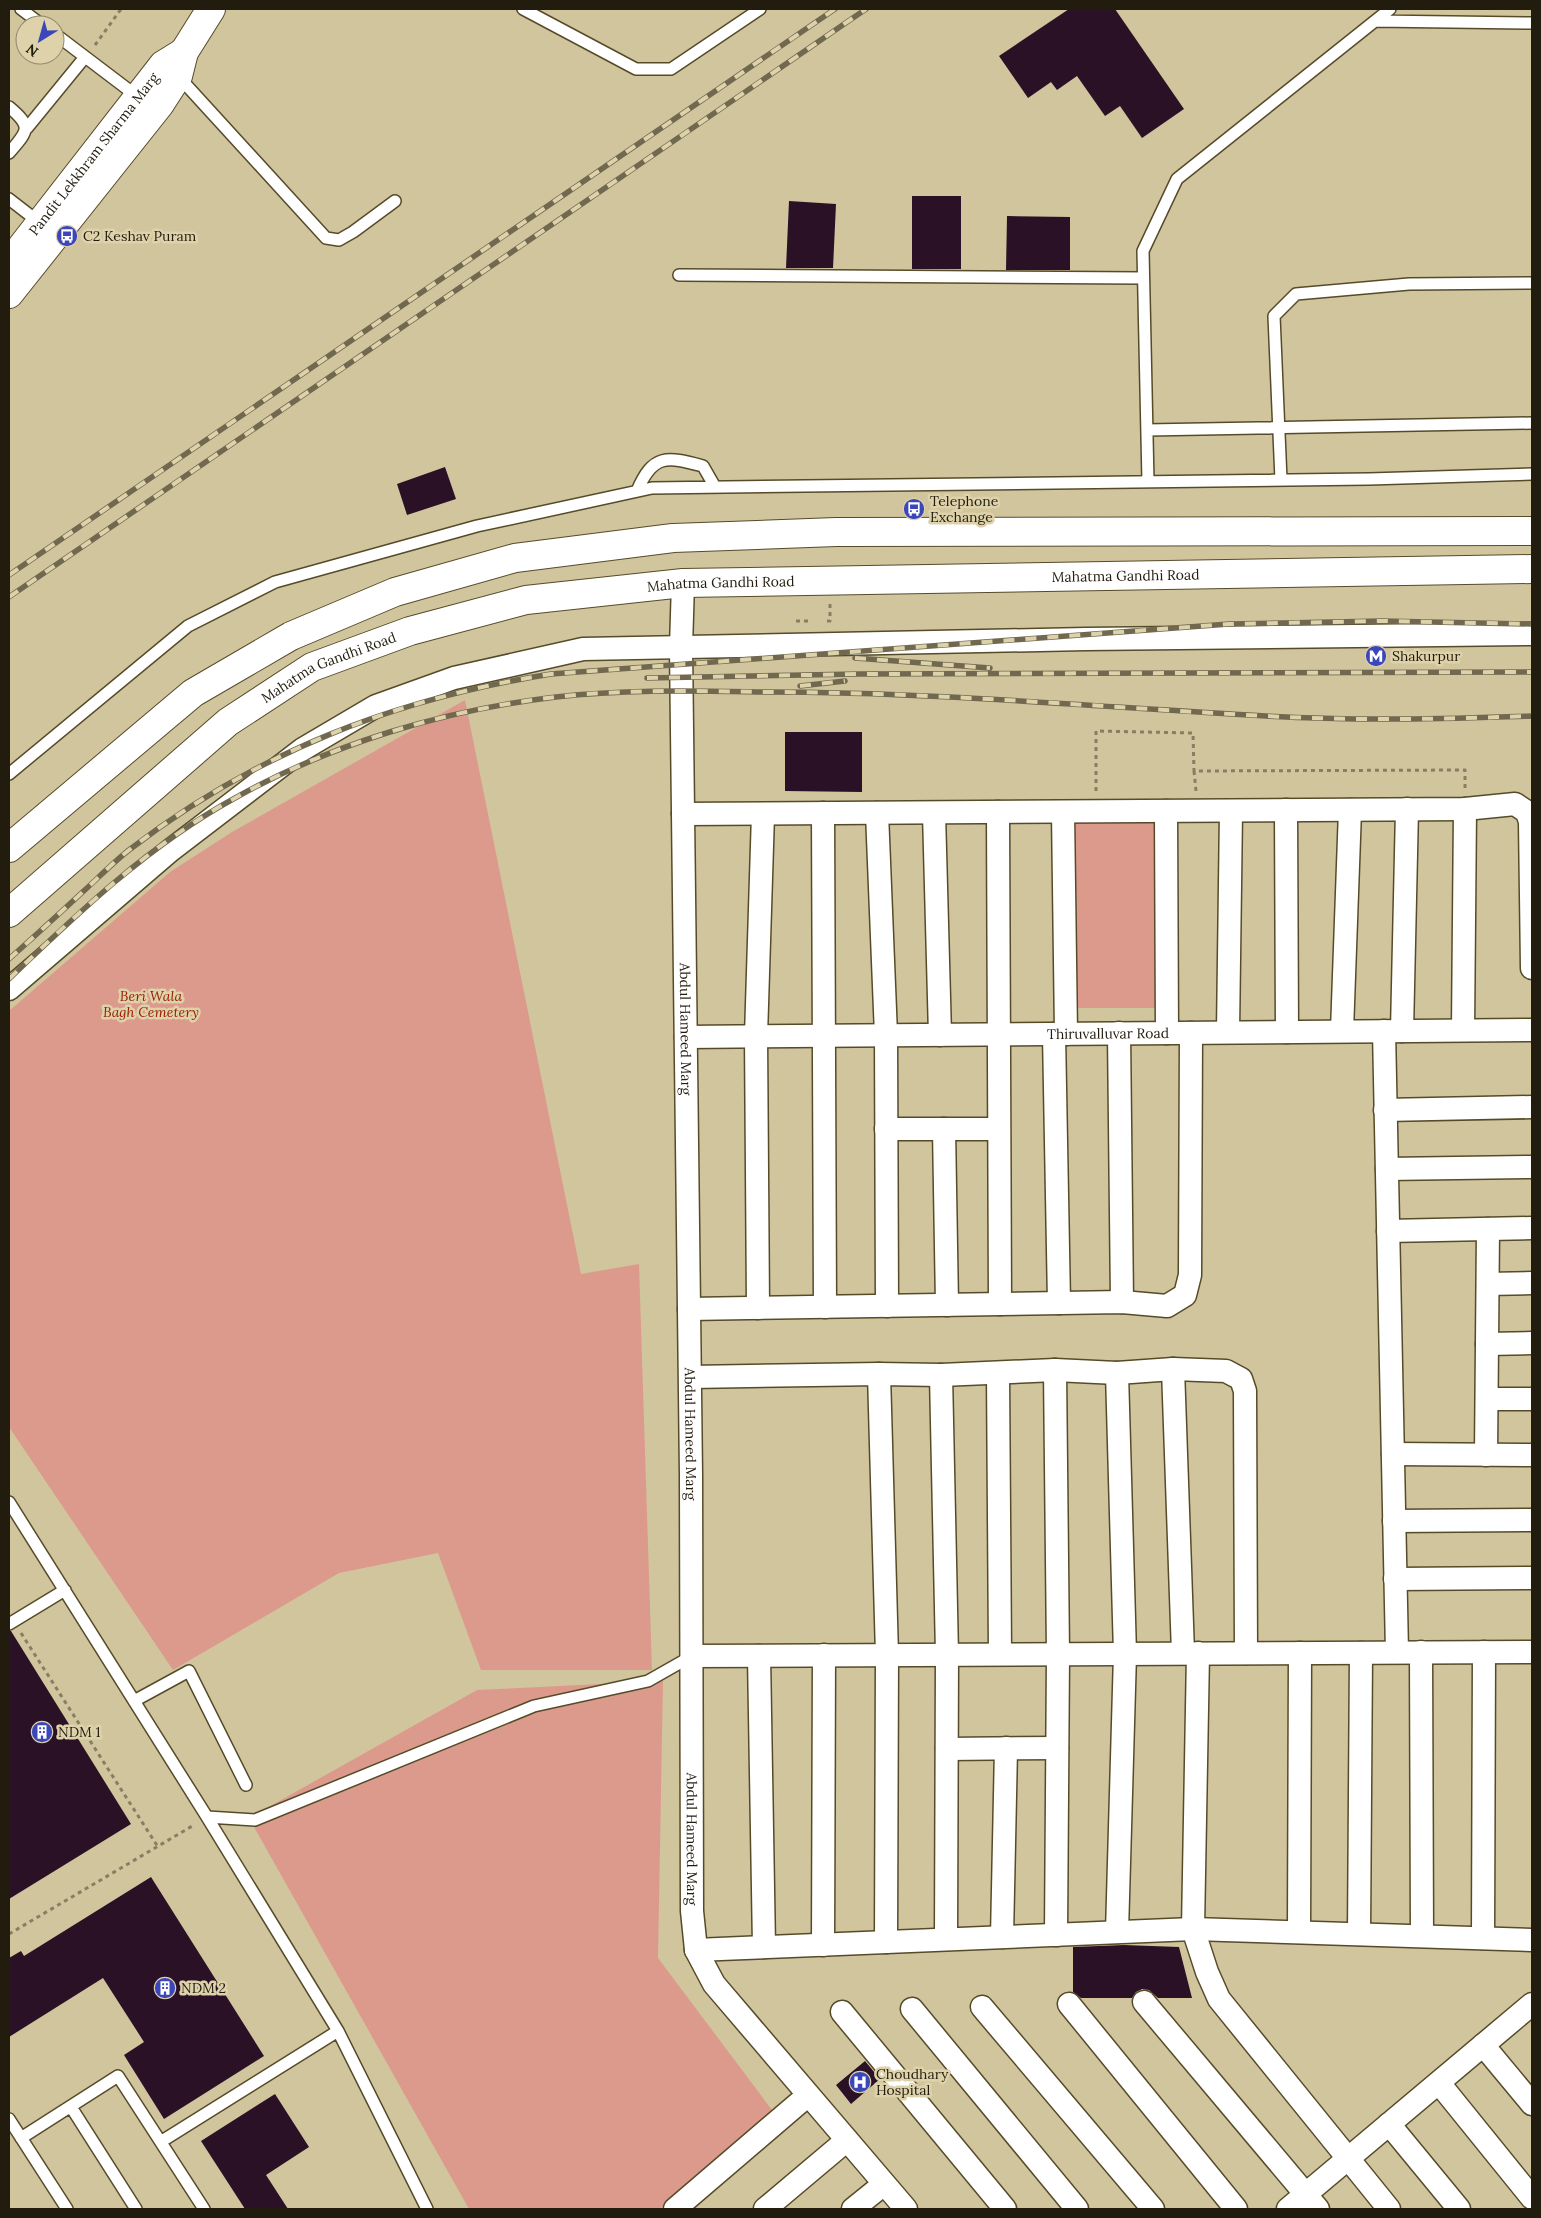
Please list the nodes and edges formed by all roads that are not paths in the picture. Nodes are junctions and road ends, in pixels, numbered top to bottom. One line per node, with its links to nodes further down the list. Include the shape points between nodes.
1 (211, 9): 9 (main road, Pandit Lekkhram Sharma Marg)
2 (523, 9): 3 (lane, via 636,69 671,69)
3 (760, 9)
4 (1390, 9): 5 (lane)
5 (1375, 21): 6 (lane); 19 (lane, via 1176,179 1143,251)
6 (1532, 23)
7 (65, 42): 8 (lane)
8 (85, 57): 10 (lane); 12 (lane)
9 (181, 64): 10 (main road, Pandit Lekkhram Sharma Marg, via 163,65); 15 (lane, via 326,238 339,240); 16 (main road, Pandit Lekkhram Sharma Marg, via 160,104)
10 (138, 97): 16 (main road, Pandit Lekkhram Sharma Marg)
11 (9, 107): 12 (lane, via 24,120)
12 (27, 128): 13 (lane)
13 (9, 153)
14 (9, 199): 16 (lane)
15 (395, 202)
16 (48, 229): 17 (main road, Pandit Lekkhram Sharma Marg); 21 (main road, Pandit Lekkhram Sharma Marg)
17 (9, 263)
18 (679, 275): 19 (lane)
19 (1143, 278): 24 (lane)
20 (1532, 283): 23 (lane, via 1409,284 1296,294 1274,316)
21 (9, 294)
22 (1532, 423): 23 (lane)
23 (1279, 428): 24 (lane); 26 (lane)
24 (1147, 430): 27 (lane)
25 (1532, 474): 26 (lane)
26 (1281, 480): 27 (lane)
27 (1148, 482): 28 (lane)
28 (715, 487): 29 (lane); 29 (lane, via 703,466 679,460 656,462 645,472)
29 (637, 491): 35 (lane, via 477,526 275,582 188,626)
30 (1532, 530): 49 (main road, via 836,532 673,538 515,558 395,592 292,636 193,693)
31 (1532, 569): 32 (main road, Mahatma Gandhi Road)
32 (683, 583): 34 (street, Abdul Hameed Marg); 50 (main road, Mahatma Gandhi Road, via 526,600 410,631 312,667 228,722)
33 (1532, 634): 34 (street)
34 (681, 647): 47 (street, Abdul Hameed Marg); 52 (street, via 583,649 454,678 376,706 303,749 171,850)
35 (9, 774)
36 (1464, 809): 39 (street); 51 (street, via 1515,804 1527,812 1530,822); 53 (street)
37 (1286, 810): 38 (street); 41 (street); 57 (street)
38 (1350, 810): 39 (street); 58 (street)
39 (1407, 810): 55 (street)
40 (1166, 811): 41 (street); 43 (street); 60 (street)
41 (1231, 811): 56 (street)
42 (998, 812): 43 (street); 46 (street); 62 (street)
43 (1063, 812): 63 (street)
44 (823, 813): 45 (street); 48 (street); 67 (street)
45 (877, 813): 46 (street); 64 (street)
46 (934, 813): 65 (street)
47 (683, 814): 48 (street); 68 (street, Abdul Hameed Marg)
48 (764, 814): 66 (street)
49 (9, 848)
50 (9, 913)
51 (1532, 968)
52 (9, 989)
53 (1464, 1030): 54 (street, Thiruvalluvar Road); 55 (street, Thiruvalluvar Road)
54 (1532, 1030)
55 (1393, 1031): 58 (street, Thiruvalluvar Road); 70 (street)
56 (1228, 1032): 57 (street, Thiruvalluvar Road); 61 (street, Thiruvalluvar Road)
57 (1287, 1032): 58 (street, Thiruvalluvar Road)
58 (1342, 1032)
59 (1119, 1033): 60 (street, Thiruvalluvar Road); 63 (street, Thiruvalluvar Road); 81 (street)
60 (1168, 1033): 61 (street, Thiruvalluvar Road)
61 (1191, 1033): 81 (street, via 1190,1275 1184,1295 1167,1306)
62 (998, 1034): 63 (street, Thiruvalluvar Road); 65 (street, Thiruvalluvar Road); 73 (street)
63 (1060, 1034): 82 (street)
64 (886, 1035): 65 (street, Thiruvalluvar Road); 67 (street, Thiruvalluvar Road); 71 (street)
65 (940, 1035)
66 (756, 1036): 67 (street, Thiruvalluvar Road); 68 (street, Thiruvalluvar Road); 87 (street)
67 (822, 1036): 86 (street)
68 (686, 1037): 88 (street, Abdul Hameed Marg)
69 (1532, 1107): 70 (street)
70 (1386, 1110): 75 (street)
71 (886, 1129): 72 (street); 85 (street)
72 (944, 1129): 73 (street); 84 (street)
73 (998, 1129): 83 (street)
74 (1532, 1167): 75 (street)
75 (1387, 1169): 78 (street)
76 (1532, 1228): 77 (street)
77 (1488, 1229): 78 (street); 80 (street)
78 (1388, 1231): 100 (street)
79 (1532, 1283): 80 (street)
80 (1488, 1284): 90 (street)
81 (1122, 1302): 82 (street)
82 (1059, 1303): 83 (street)
83 (1000, 1304): 84 (street)
84 (947, 1305): 85 (street)
85 (887, 1306): 86 (street)
86 (825, 1307): 87 (street)
87 (758, 1308): 88 (street)
88 (689, 1309): 97 (street, Abdul Hameed Marg)
89 (1532, 1343): 90 (street)
90 (1487, 1344): 98 (street)
91 (1173, 1369): 93 (street); 114 (street); 115 (street, via 1226,1371 1241,1379 1245,1391)
92 (1055, 1370): 93 (street); 94 (street); 119 (street)
93 (1117, 1372): 120 (street)
94 (998, 1373): 96 (street); 118 (street)
95 (879, 1374): 96 (street); 97 (street); 122 (street)
96 (941, 1375): 123 (street)
97 (690, 1377): 124 (street, Abdul Hameed Marg)
98 (1487, 1399): 99 (street); 101 (street)
99 (1532, 1399)
100 (1393, 1454): 101 (street); 105 (street)
101 (1486, 1455): 102 (street)
102 (1532, 1455)
103 (9, 1502): 108 (lane)
104 (1532, 1520): 105 (street)
105 (1394, 1521): 107 (street)
106 (1532, 1578): 107 (street)
107 (1395, 1579): 110 (street)
108 (64, 1590): 109 (lane); 126 (lane)
109 (11, 1623)
110 (1397, 1652): 111 (street); 117 (street)
111 (1421, 1652): 112 (street); 137 (street)
112 (1484, 1652): 113 (street); 139 (street)
113 (1532, 1652)
114 (1190, 1653): 115 (street); 120 (street); 132 (street)
115 (1246, 1653): 116 (street)
116 (1300, 1653): 117 (street); 134 (street)
117 (1361, 1653): 135 (street)
118 (1000, 1654): 119 (street); 123 (street)
119 (1058, 1654): 120 (street); 128 (street)
120 (1125, 1654): 133 (street)
121 (824, 1655): 122 (street); 125 (street); 143 (street)
122 (887, 1655): 123 (street); 142 (street)
123 (947, 1655): 129 (street)
124 (692, 1656): 125 (street); 131 (lane, via 648,1681 534,1706 255,1820); 145 (street, Abdul Hameed Marg, via 692,1911)
125 (758, 1656): 144 (street)
126 (134, 1701): 130 (lane, via 189,1671); 131 (lane)
127 (1006, 1748): 128 (street); 129 (street); 138 (street)
128 (1057, 1748): 136 (street)
129 (947, 1749): 140 (street)
130 (246, 1785)
131 (207, 1817): 152 (lane)
132 (1194, 1929): 133 (street); 134 (street); 163 (street, via 1207,1972 1220,1999)
133 (1117, 1932): 136 (street)
134 (1299, 1932): 135 (street)
135 (1359, 1934): 137 (street)
136 (1056, 1935): 138 (street)
137 (1422, 1936): 139 (street)
138 (1002, 1937): 140 (street)
139 (1483, 1938): 141 (street)
140 (946, 1939): 142 (street)
141 (1532, 1940)
142 (886, 1942): 143 (street)
143 (823, 1945): 144 (street)
144 (764, 1948): 145 (street)
145 (696, 1950): 155 (street, Abdul Hameed Marg, via 714,1984)
146 (1144, 2002): 166 (street)
147 (1069, 2004): 178 (street)
148 (982, 2007): 177 (street)
149 (1531, 2008): 153 (street)
150 (912, 2009): 176 (street)
151 (842, 2012): 175 (street)
152 (338, 2031): 162 (lane); 170 (lane)
153 (1483, 2045): 154 (street); 156 (street)
154 (1439, 2083): 159 (street); 165 (street)
155 (807, 2096): 161 (street, Abdul Hameed Marg); 171 (street)
156 (1532, 2104)
157 (71, 2107): 160 (lane); 162 (lane, via 118,2076); 168 (lane)
158 (9, 2119): 160 (lane)
159 (1389, 2124): 163 (street); 181 (street)
160 (21, 2138): 167 (lane)
161 (847, 2140): 164 (street, Abdul Hameed Marg); 172 (street)
162 (162, 2141): 169 (lane)
163 (1348, 2160): 166 (street); 180 (street)
164 (884, 2184): 173 (street); 174 (street, Abdul Hameed Marg)
165 (1532, 2198)
166 (1312, 2202): 179 (street)
167 (67, 2209)
168 (136, 2209)
169 (204, 2209)
170 (427, 2209)
171 (675, 2209)
172 (765, 2209)
173 (853, 2209)
174 (906, 2209)
175 (1005, 2209)
176 (1077, 2209)
177 (1153, 2209)
178 (1236, 2209)
179 (1288, 2209)
180 (1390, 2209)
181 (1459, 2209)

